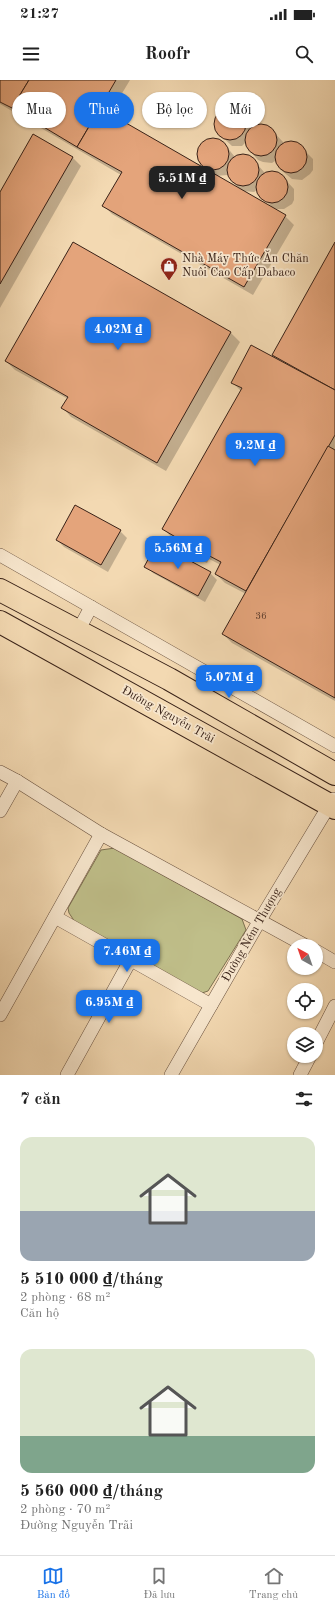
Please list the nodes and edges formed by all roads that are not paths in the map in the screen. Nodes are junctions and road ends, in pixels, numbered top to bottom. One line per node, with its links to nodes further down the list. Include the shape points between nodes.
1 (0, 555): 3 (street)
2 (0, 590): 5 (highway)
3 (91, 607): 5 (street); 6 (street)
4 (0, 622): 12 (highway, Đường Nguyễn Trãi)
5 (78, 631): 7 (highway)
6 (245, 695): 7 (street); 8 (street)
7 (234, 716): 10 (highway)
8 (335, 746)
9 (0, 772): 11 (street)
10 (335, 774)
11 (17, 781): 13 (street); 14 (street)
12 (333, 803): 16 (street, Đường Ném Thượng)
13 (0, 811)
14 (101, 834): 15 (street); 16 (street)
15 (55, 917): 19 (street); 23 (street)
16 (260, 920): 17 (street); 21 (street, Đường Ném Thượng)
17 (294, 939)
18 (323, 955): 20 (street)
19 (130, 961): 21 (street); 26 (street)
20 (335, 962)
21 (211, 1005): 27 (street, Đường Ném Thượng)
22 (335, 1006): 24 (street)
23 (0, 1016)
24 (323, 1029)
25 (306, 1063): 28 (street)
26 (67, 1075)
27 (171, 1075)
28 (300, 1075)

